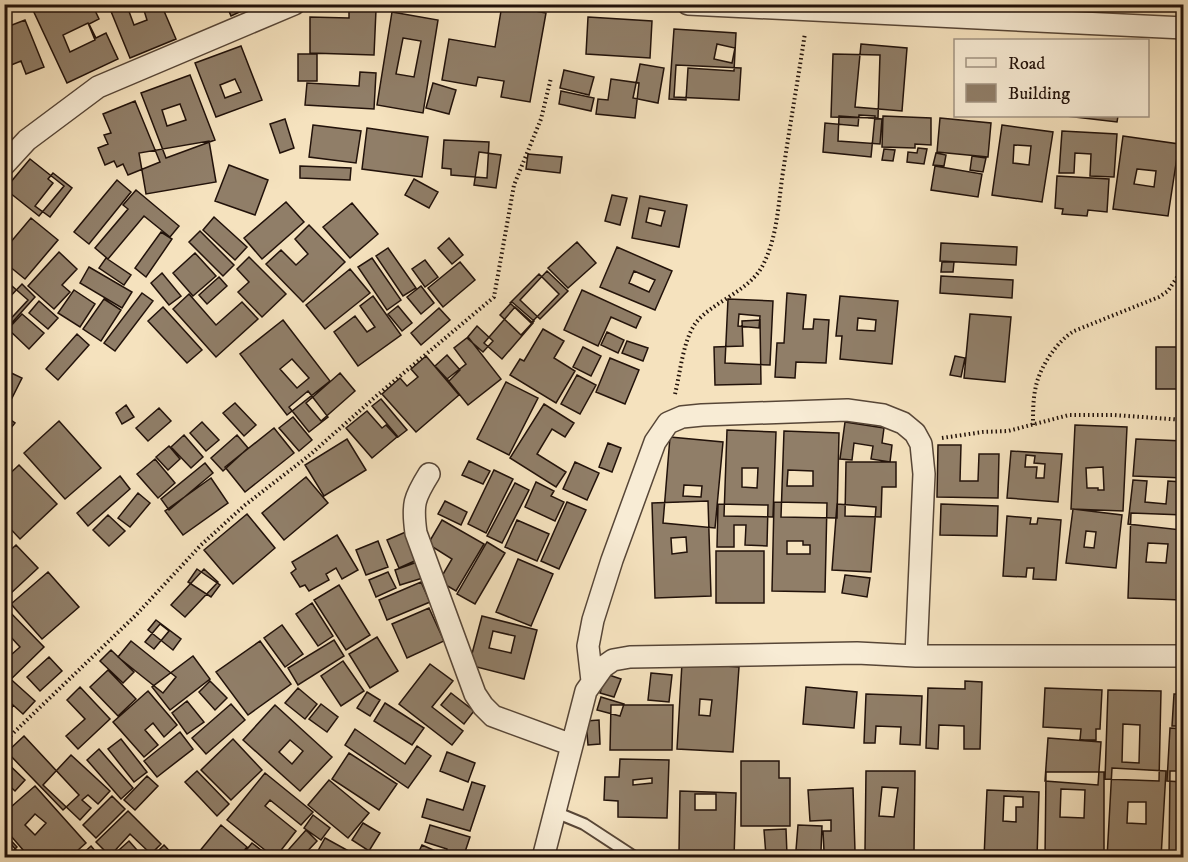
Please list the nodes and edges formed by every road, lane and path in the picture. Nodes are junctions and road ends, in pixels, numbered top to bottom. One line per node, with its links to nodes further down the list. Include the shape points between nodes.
1 (294, 4): 7 (street, via 98,87 27,140)
2 (688, 4): 3 (street)
3 (808, 11): 4 (street); 10 (path, via 778,218 769,252 745,285 696,324 689,336)
4 (954, 11): 5 (street)
5 (1184, 28)
6 (551, 78): 17 (path, via 541,119 514,185 494,297 311,454 245,505)
7 (4, 165)
8 (1184, 267): 11 (path, via 1168,291 1159,297 1066,337 1048,360 1036,386)
9 (1184, 420): 11 (path, via 1095,414 1070,415)
10 (668, 423): 12 (street, via 702,415 848,410 883,415 903,423 915,432); 16 (street, via 655,442 593,620 588,646)
11 (1033, 425): 12 (path)
12 (921, 444): 14 (street, via 924,474)
13 (429, 474): 18 (street, via 416,493 416,533 476,694 493,716)
14 (916, 656): 15 (street); 16 (street, via 857,652 630,657 613,660)
15 (1184, 656)
16 (592, 681): 18 (street)
17 (4, 742)
18 (572, 745): 19 (street)
19 (555, 812): 20 (street); 21 (lane, via 584,824)
20 (543, 858)
21 (636, 858)

